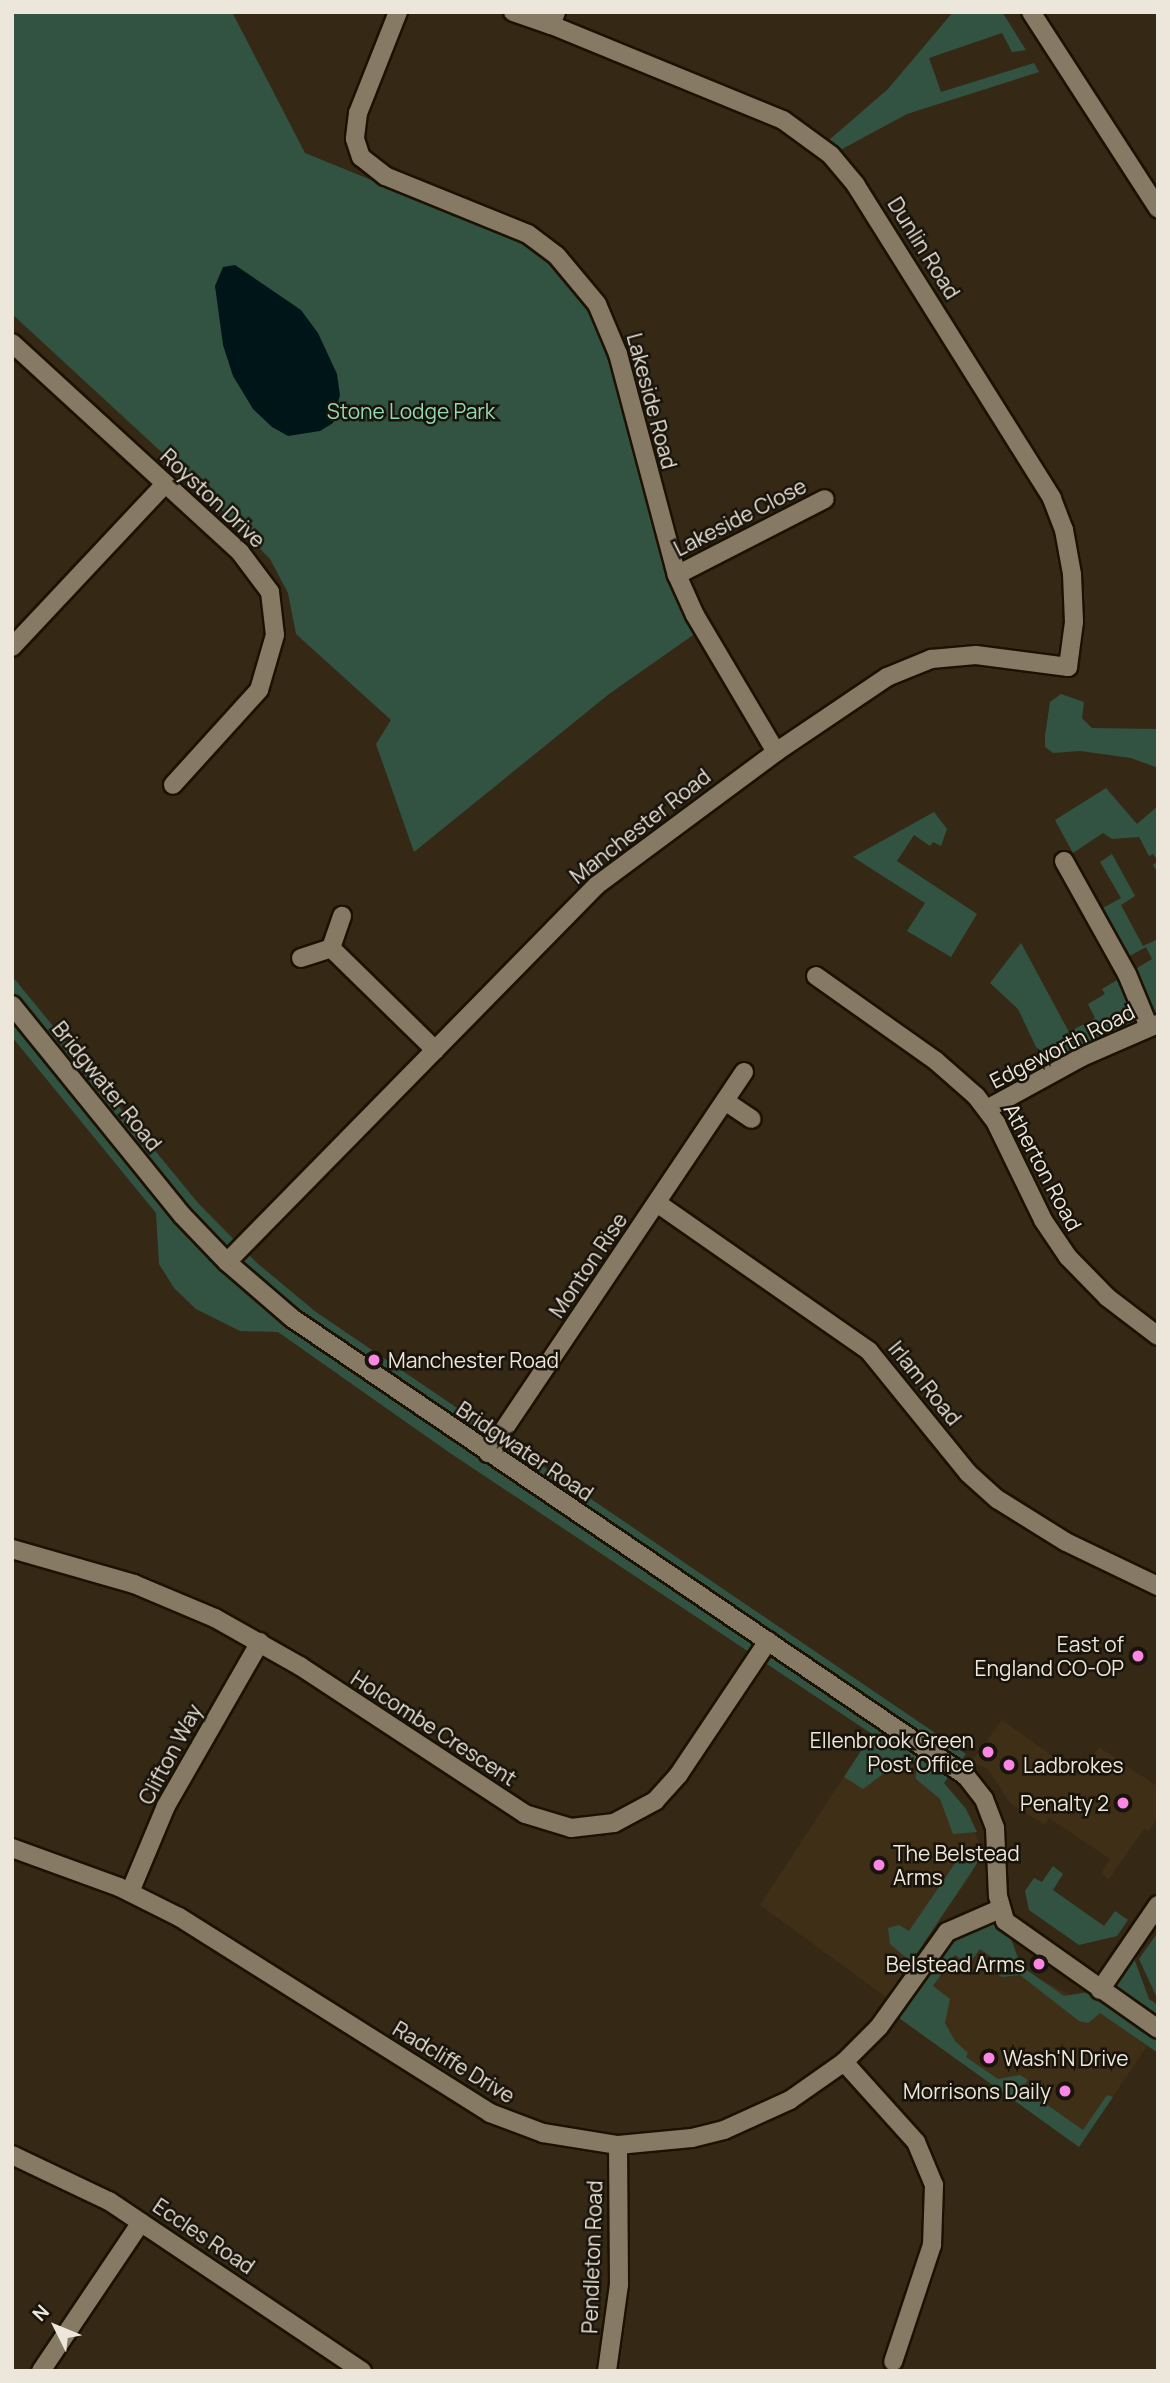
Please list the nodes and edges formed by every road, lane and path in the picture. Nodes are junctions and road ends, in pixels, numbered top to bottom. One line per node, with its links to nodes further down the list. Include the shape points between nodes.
1 (398, 12): 9 (street, Lakeside Road, via 358,113 358,150 384,176 528,234 557,256 586,289 613,337)
2 (513, 12): 4 (street)
3 (1031, 12): 5 (street)
4 (553, 19): 11 (street, Dunlin Road, via 759,107 821,147 850,177 1052,498 1072,574)
5 (1158, 208)
6 (13, 345): 7 (street, Royston Drive)
7 (165, 484): 10 (street); 13 (street, Royston Drive, via 258,571 270,592 276,621 271,662 259,690)
8 (825, 499): 9 (street, Lakeside Close)
9 (677, 575): 12 (street, Lakeside Road, via 695,615)
10 (12, 647)
11 (1068, 667): 12 (street, Manchester Road, via 976,655 918,663 870,688)
12 (776, 752): 21 (street, Manchester Road, via 597,885)
13 (173, 785)
14 (1064, 861): 20 (street)
15 (342, 916): 16 (street)
16 (331, 948): 17 (street); 21 (street)
17 (301, 958)
18 (816, 976): 24 (street, Atherton Road, via 936,1061)
19 (12, 1005): 27 (street, Bridgwater Road, via 159,1187)
20 (1154, 1026): 24 (street, Edgeworth Road, via 1082,1057)
21 (435, 1050): 27 (street, Manchester Road)
22 (744, 1072): 23 (street, Monton Rise)
23 (725, 1101): 25 (street); 26 (street, Monton Rise)
24 (987, 1110): 28 (street, Atherton Road, via 1043,1220 1068,1257 1107,1297)
25 (752, 1119)
26 (657, 1203): 29 (street, Monton Rise); 31 (street, Irlam Road, via 869,1351 901,1384 968,1473 997,1499 1066,1542)
27 (227, 1262): 29 (street, Bridgwater Road, via 301,1326)
28 (1158, 1336)
29 (488, 1453): 32 (street, Bridgwater Road)
30 (12, 1549): 33 (street, Holcombe Crescent, via 134,1584)
31 (1158, 1586)
32 (768, 1641): 33 (street, Holcombe Crescent, via 667,1788 628,1818 587,1829 525,1814); 37 (street, Bridgwater Road, via 948,1761 977,1788 995,1828)
33 (260, 1642): 35 (street, Clifton Way, via 166,1806)
34 (12, 1848): 35 (street, Radcliffe Drive)
35 (130, 1892): 41 (street, Radcliffe Drive, via 241,1953 476,2105 543,2133)
36 (1158, 1905): 38 (street)
37 (1000, 1909): 38 (street, via 1010,1927); 40 (street, Radcliffe Drive, via 947,1932 892,2013)
38 (1100, 1990): 39 (street)
39 (1158, 2029)
40 (844, 2063): 41 (street, Radcliffe Drive, via 790,2101 724,2130 666,2143); 44 (street, via 916,2142 934,2185 932,2245)
41 (618, 2145): 47 (street, Pendleton Road, via 619,2285)
42 (12, 2155): 43 (street, Eccles Road, via 73,2180)
43 (141, 2222): 45 (street); 46 (street, Eccles Road)
44 (893, 2362)
45 (41, 2371)
46 (362, 2371)
47 (607, 2371)

